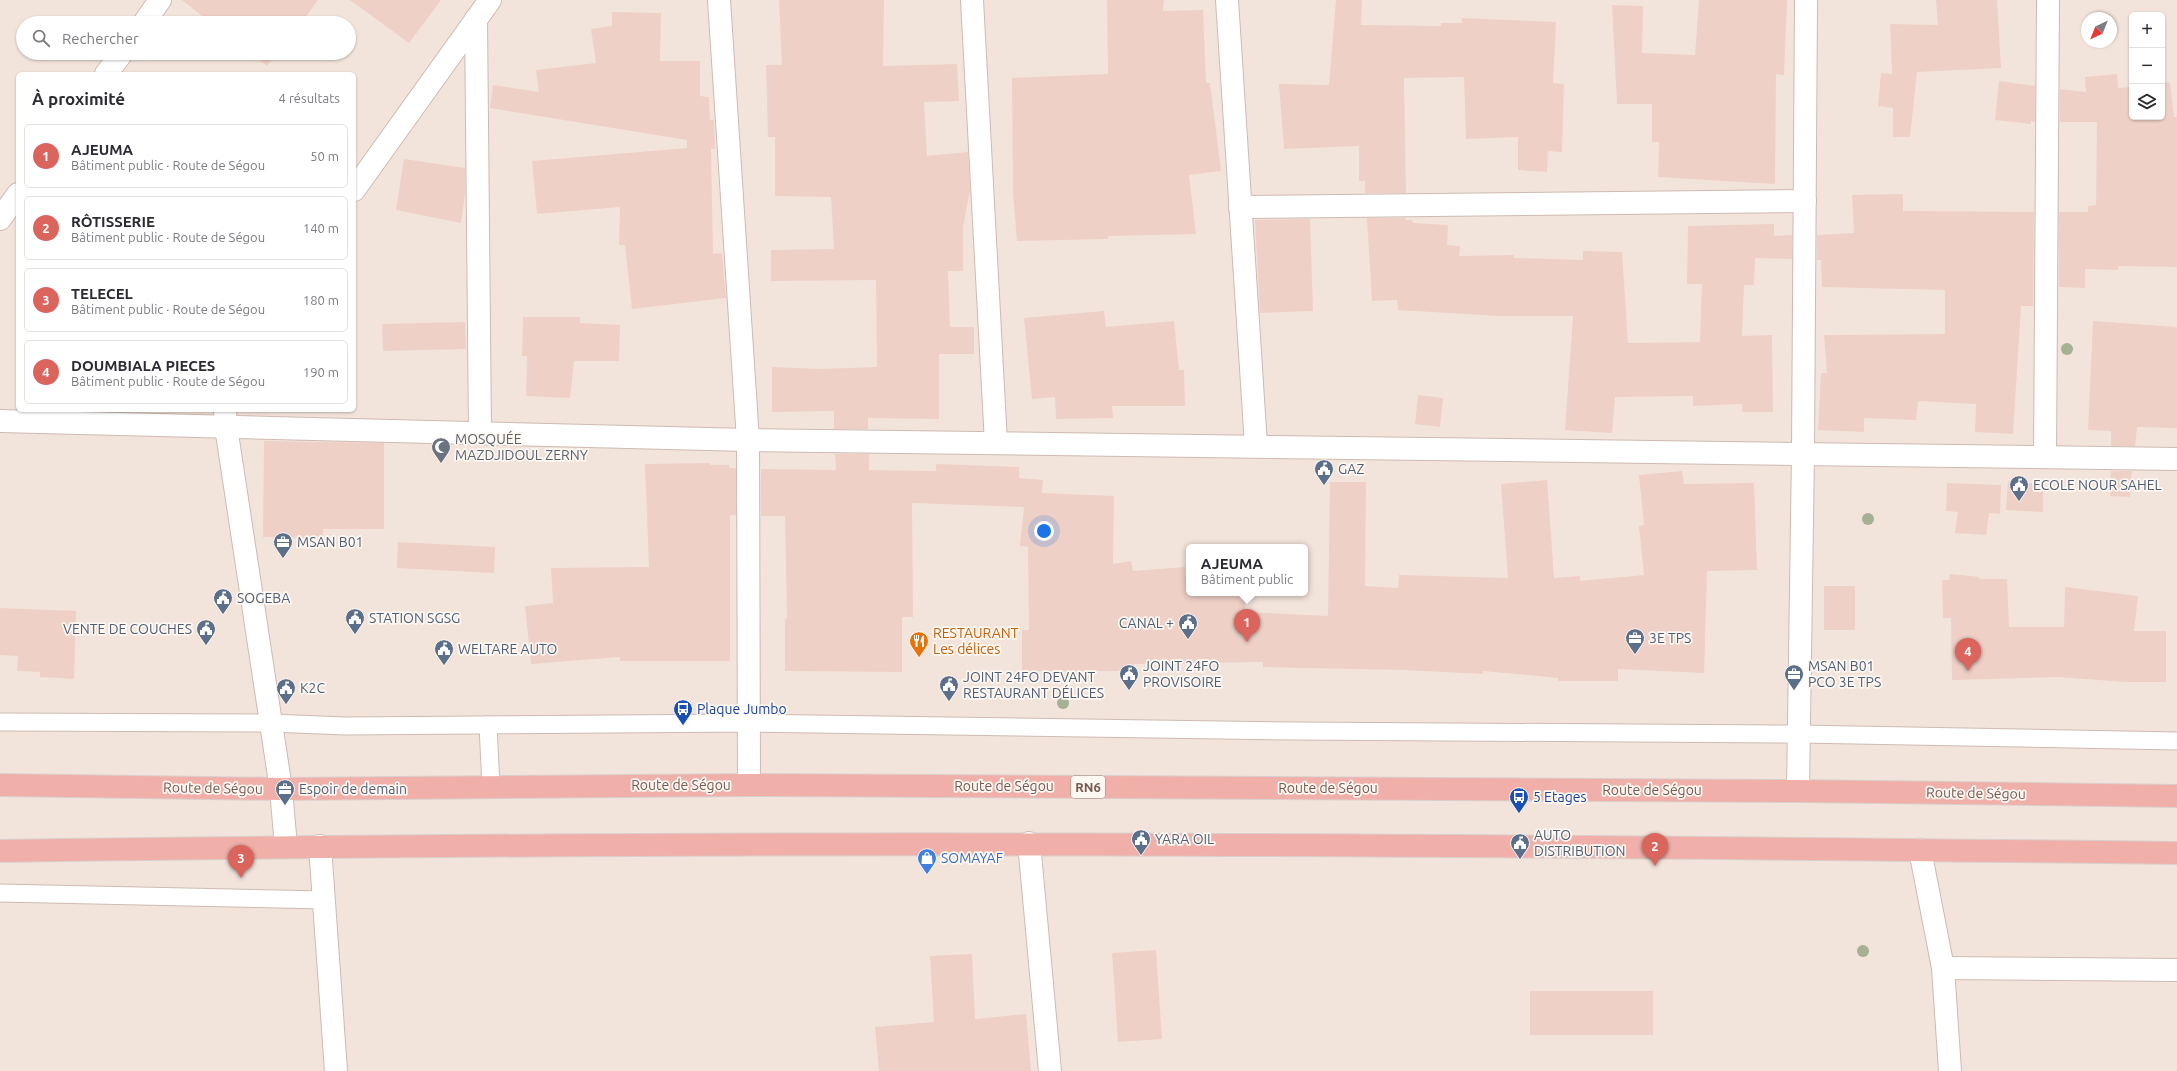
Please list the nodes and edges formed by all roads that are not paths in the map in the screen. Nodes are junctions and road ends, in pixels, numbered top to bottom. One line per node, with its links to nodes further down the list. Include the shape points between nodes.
1 (160, 0): 8 (street)
2 (490, 0): 9 (street)
3 (719, 0): 20 (street)
4 (972, 0): 21 (street)
5 (1227, 0): 15 (street)
6 (1806, 0): 14 (street)
7 (2048, 0): 24 (street)
8 (149, 16)
9 (476, 19): 12 (street); 19 (street)
10 (117, 60): 11 (street)
11 (108, 72)
12 (356, 187)
13 (16, 198): 16 (street)
14 (1805, 201): 15 (street); 23 (street)
15 (1240, 207): 22 (street)
16 (6, 216)
17 (226, 418): 18 (street); 19 (street); 27 (street)
18 (0, 421)
19 (480, 433): 20 (street)
20 (748, 440): 21 (street); 28 (street)
21 (996, 443): 22 (street)
22 (1256, 445): 23 (street)
23 (1803, 453): 24 (street); 30 (street)
24 (2044, 457): 25 (street)
25 (2177, 459)
26 (0, 722): 27 (lane)
27 (271, 723): 29 (lane, via 345,726); 35 (street)
28 (748, 723): 29 (lane); 30 (lane, via 1293,731); 33 (street)
29 (488, 725): 34 (lane)
30 (1799, 734): 31 (lane); 36 (street)
31 (2177, 741)
32 (0, 785): 35 (highway, Route de Ségou / RN6)
33 (749, 785): 34 (highway, Route de Ségou / RN6); 36 (highway, Route de Ségou / RN6)
34 (491, 787): 35 (highway, Route de Ségou / RN6)
35 (281, 789): 40 (street)
36 (1798, 791): 37 (highway, Route de Ségou / RN6)
37 (2177, 796)
38 (1029, 843): 39 (highway); 41 (highway); 49 (street)
39 (320, 846): 40 (highway); 45 (street)
40 (286, 847): 42 (highway)
41 (1920, 850): 43 (highway); 46 (street)
42 (0, 851)
43 (2177, 853)
44 (0, 893): 45 (lane)
45 (324, 900): 48 (street)
46 (1943, 968): 47 (street); 50 (street)
47 (2177, 970)
48 (336, 1071)
49 (1050, 1071)
50 (1950, 1071)

